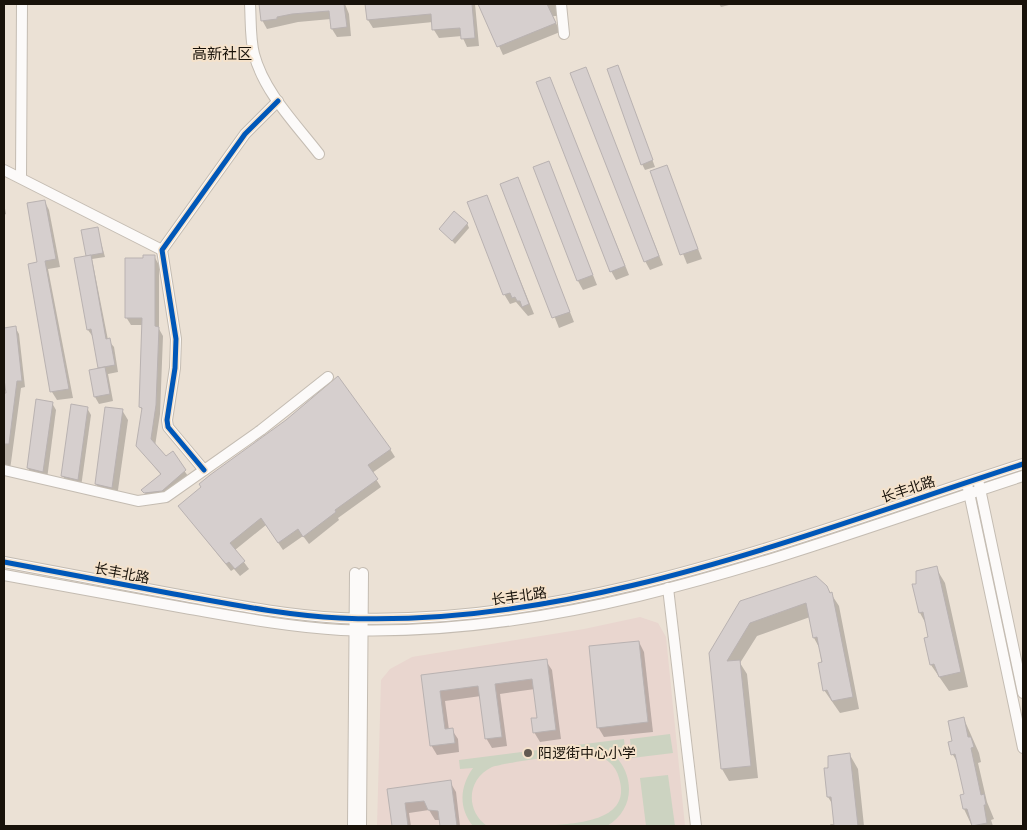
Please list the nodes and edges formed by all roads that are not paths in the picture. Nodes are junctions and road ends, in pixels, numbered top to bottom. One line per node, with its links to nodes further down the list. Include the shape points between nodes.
1 (22, 4): 8 (street)
2 (250, 4): 5 (street, via 255,56)
3 (561, 4): 4 (street)
4 (564, 34)
5 (278, 101): 6 (street); 9 (street, via 245,134)
6 (319, 154)
7 (4, 170): 8 (street)
8 (21, 178): 9 (street)
9 (162, 250): 13 (street, via 176,339 168,427)
10 (328, 378): 13 (street)
11 (1023, 464): 15 (street, 长丰北路)
12 (4, 470): 13 (street, via 144,501 166,497)
13 (204, 470)
14 (1023, 476): 17 (street, 长丰北路)
15 (978, 478): 16 (street, 长丰北路); 17 (street)
16 (967, 482): 18 (street); 23 (street, 长丰北路, via 755,550 610,591 493,612 423,618)
17 (980, 490): 18 (street, 长丰北路); 25 (street)
18 (969, 494): 22 (street, 长丰北路); 26 (street)
19 (4, 562): 23 (street, 长丰北路, via 273,613)
20 (359, 573): 23 (street)
21 (4, 575): 24 (street, 长丰北路, via 271,624)
22 (668, 588): 24 (street, 长丰北路, via 577,610 511,621 443,628); 29 (street)
23 (359, 618): 24 (street)
24 (359, 630): 27 (street); 28 (street)
25 (1023, 693)
26 (1023, 748)
27 (353, 826)
28 (361, 826)
29 (696, 826)

